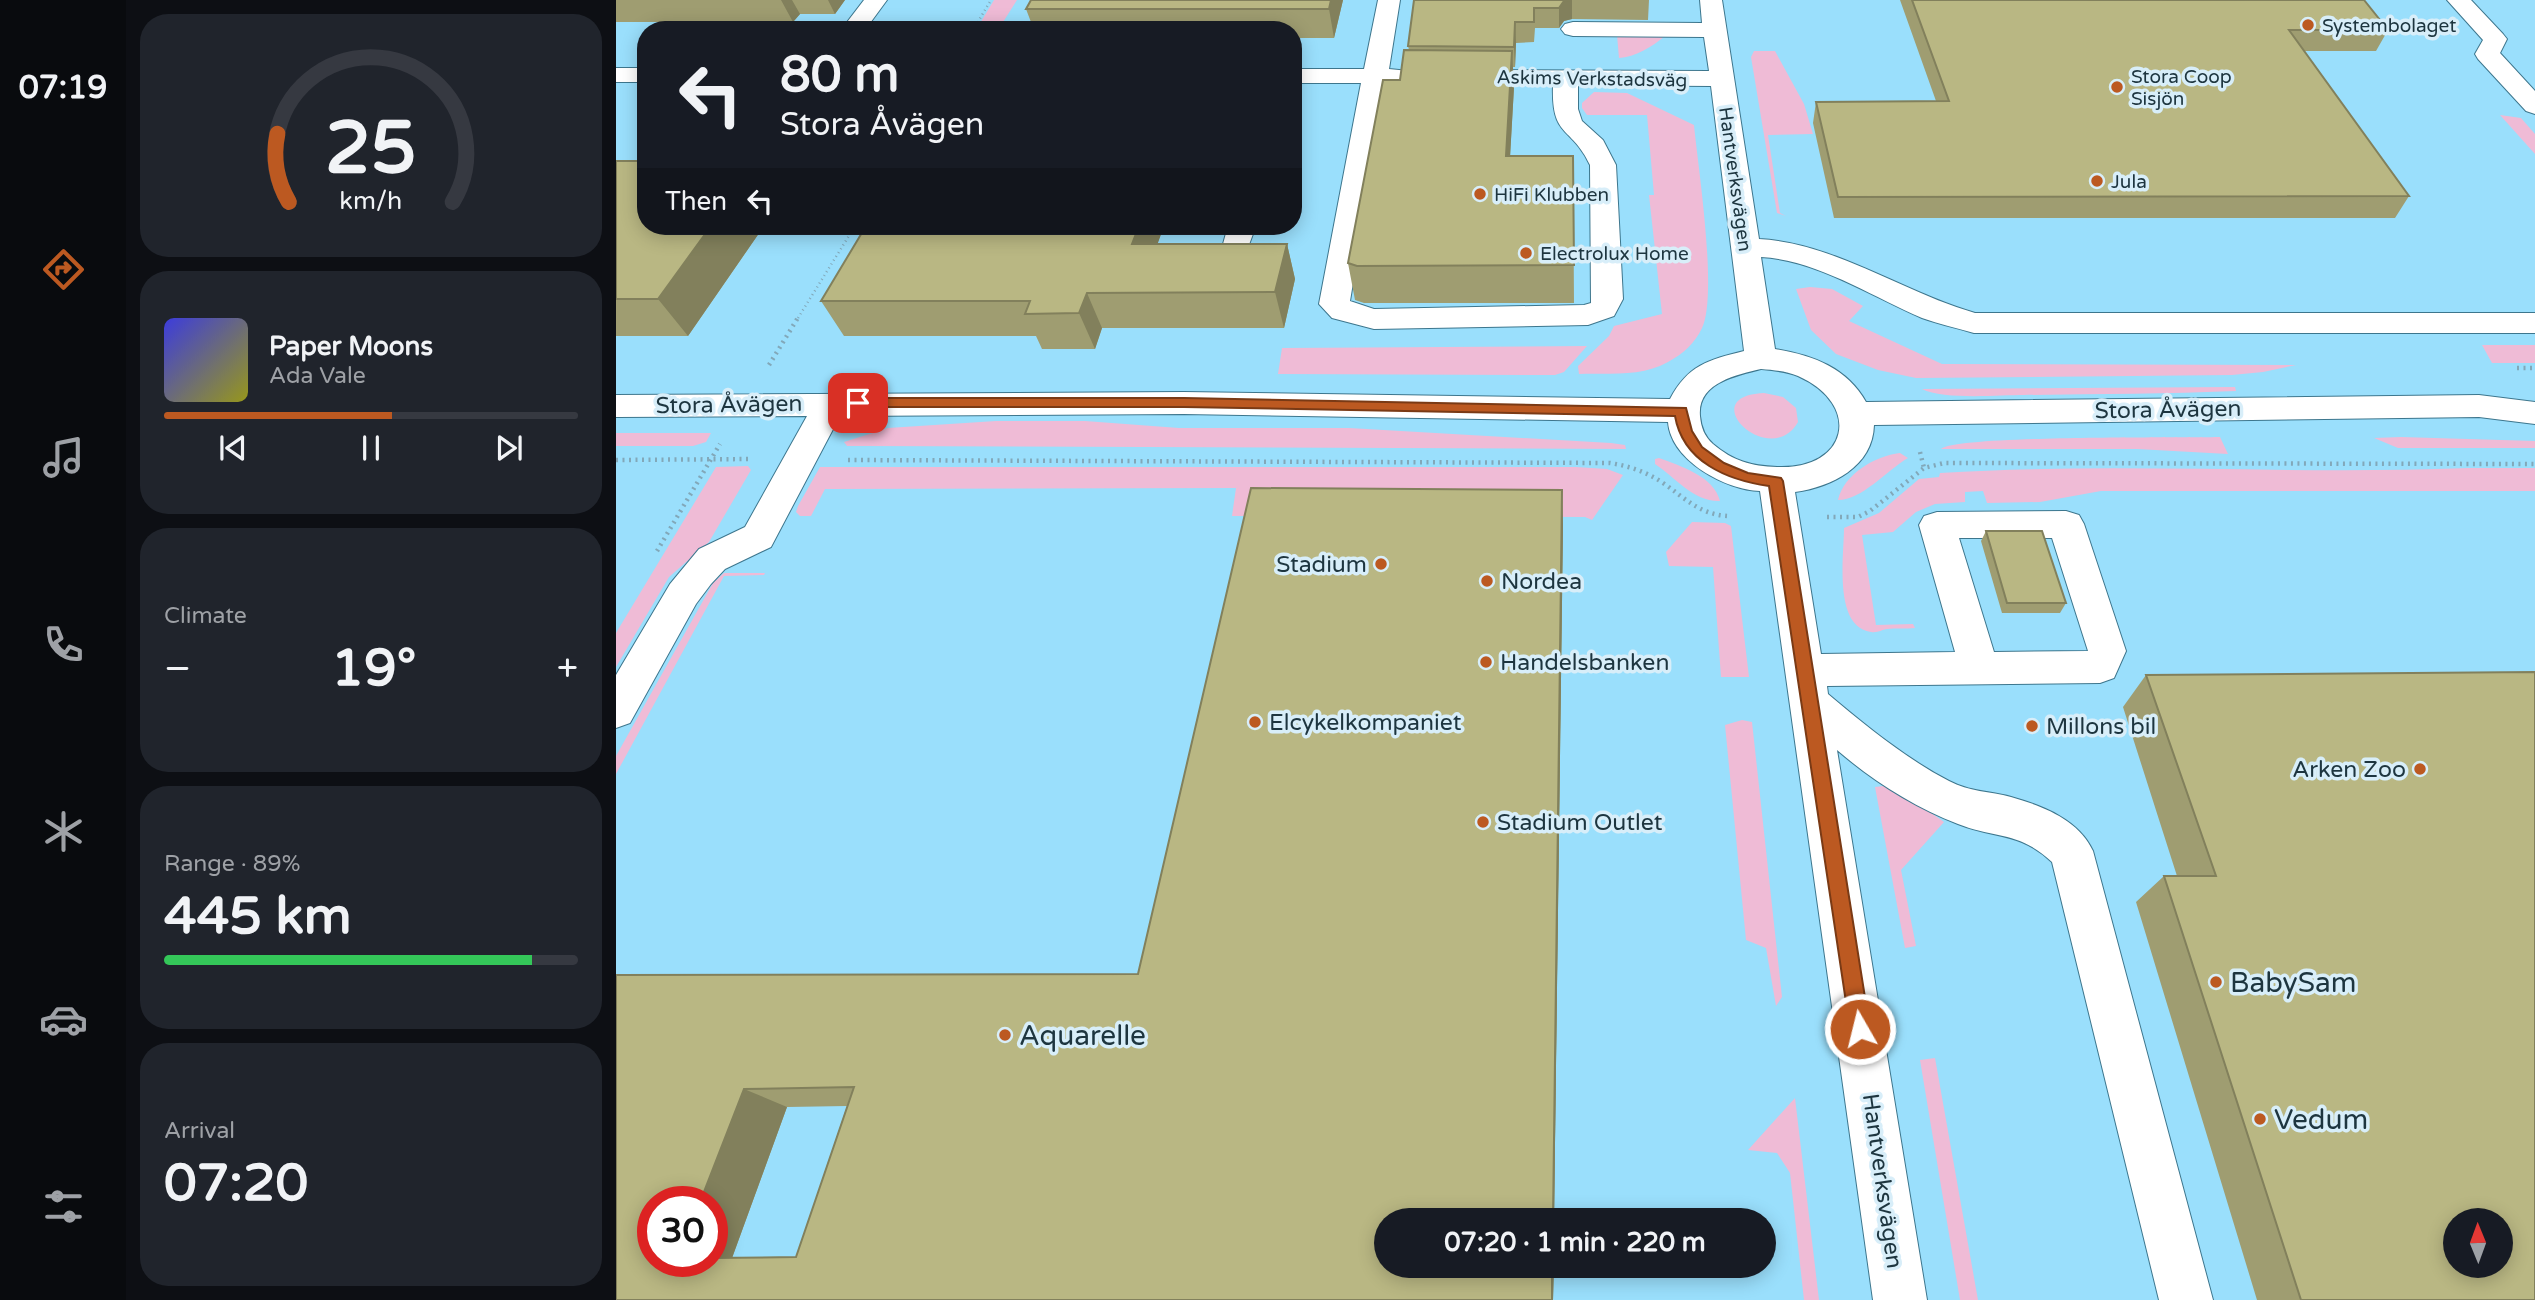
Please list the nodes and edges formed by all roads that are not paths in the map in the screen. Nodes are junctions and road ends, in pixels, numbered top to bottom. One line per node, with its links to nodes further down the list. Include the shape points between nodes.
1 (876, 0): 5 (street)
2 (1389, 0): 11 (street)
3 (1710, 0): 7 (street, Hantverksvägen)
4 (2458, 0): 14 (street, via 2495,39 2487,54)
5 (860, 21)
6 (1573, 29): 7 (street)
7 (1715, 30): 13 (street, Hantverksvägen)
8 (637, 74): 9 (street)
9 (616, 75)
10 (1302, 76): 11 (street, Askims Verkstadsväg)
11 (1374, 76): 12 (street, Askims Verkstadsväg); 12 (street, via 1334,304 1374,319 1587,316 1603,309 1608,299 1603,165 1594,146 1570,124 1564,109)
12 (1566, 78): 13 (street, Askims Verkstadsväg)
13 (1722, 79): 15 (street, Hantverksvägen)
14 (2535, 106)
15 (1745, 247): 16 (street, via 1815,259 1936,312 1974,323); 17 (street, Hantverksvägen)
16 (2535, 323)
17 (1761, 358): 22 (street, via 1726,364 1698,379 1686,394); 24 (street, via 1811,368 1848,396)
18 (2535, 393): 21 (street, Stora Åvägen)
19 (831, 403): 20 (street, Stora Åvägen); 22 (street, Stora Åvägen); 28 (street, via 758,537 712,559 698,574)
20 (616, 406)
21 (2479, 406): 23 (street, Stora Åvägen); 24 (street, Stora Åvägen)
22 (1681, 411): 25 (street, via 1685,431 1698,450 1719,467)
23 (2535, 413)
24 (1856, 414): 25 (street, via 1857,434 1848,453)
25 (1779, 499): 27 (street, Hantverksvägen)
26 (1979, 668): 26 (street, via 1937,525 2066,524 2107,651 2100,667); 27 (street)
27 (1809, 686): 29 (street, Hantverksvägen); 30 (street, via 1868,751 1935,795 1972,810 2010,816 2051,833 2071,851)
28 (616, 710)
29 (1900, 1300)
30 (2186, 1300)

